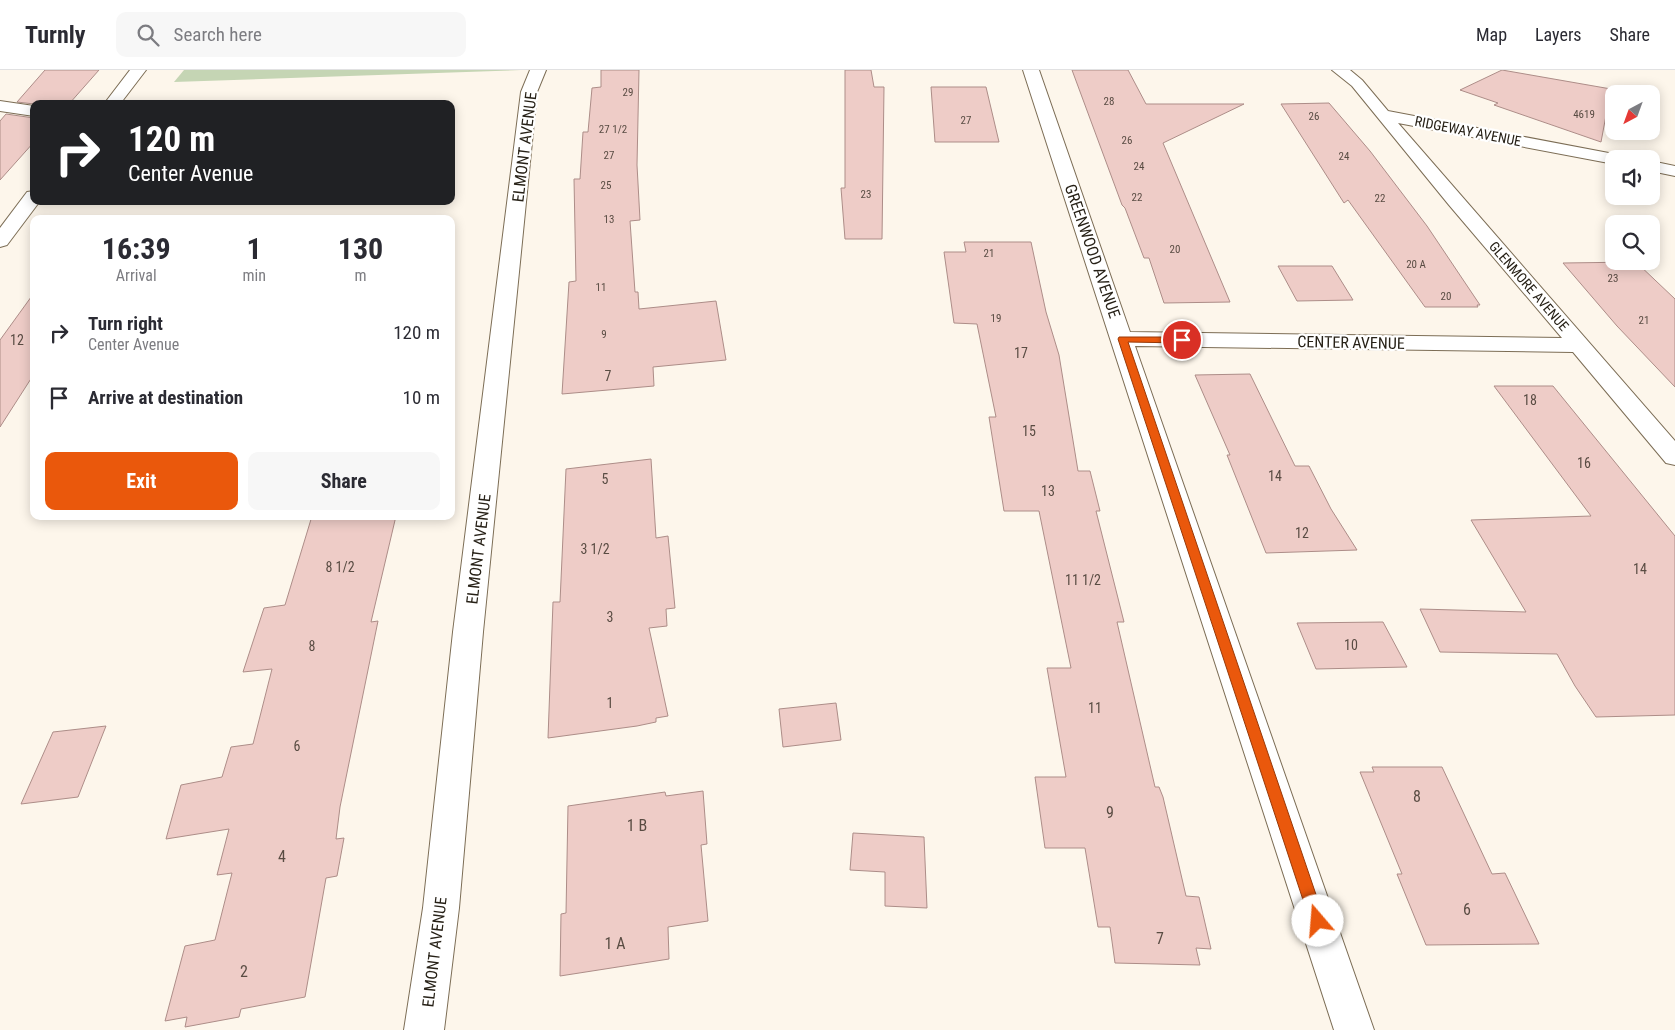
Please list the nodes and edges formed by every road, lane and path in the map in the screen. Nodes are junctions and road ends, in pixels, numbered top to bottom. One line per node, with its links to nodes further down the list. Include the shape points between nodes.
1 (138, 70): 5 (street)
2 (538, 70): 17 (street, ELMONT AVENUE, via 529,92)
3 (1031, 70): 14 (street, GREENWOOD AVENUE)
4 (1340, 70): 8 (street, via 1357,83)
5 (115, 100)
6 (0, 106): 7 (street)
7 (30, 110)
8 (1384, 115): 9 (street, RIDGEWAY AVENUE); 15 (street, GLENMORE AVENUE, via 1436,180)
9 (1605, 157)
10 (1660, 168): 11 (street)
11 (1675, 171)
12 (30, 201): 13 (street)
13 (0, 241)
14 (1122, 339): 15 (street, CENTER AVENUE); 18 (street, GREENWOOD AVENUE)
15 (1581, 345): 16 (street, GLENMORE AVENUE)
16 (1675, 456)
17 (424, 1030)
18 (1354, 1030)

